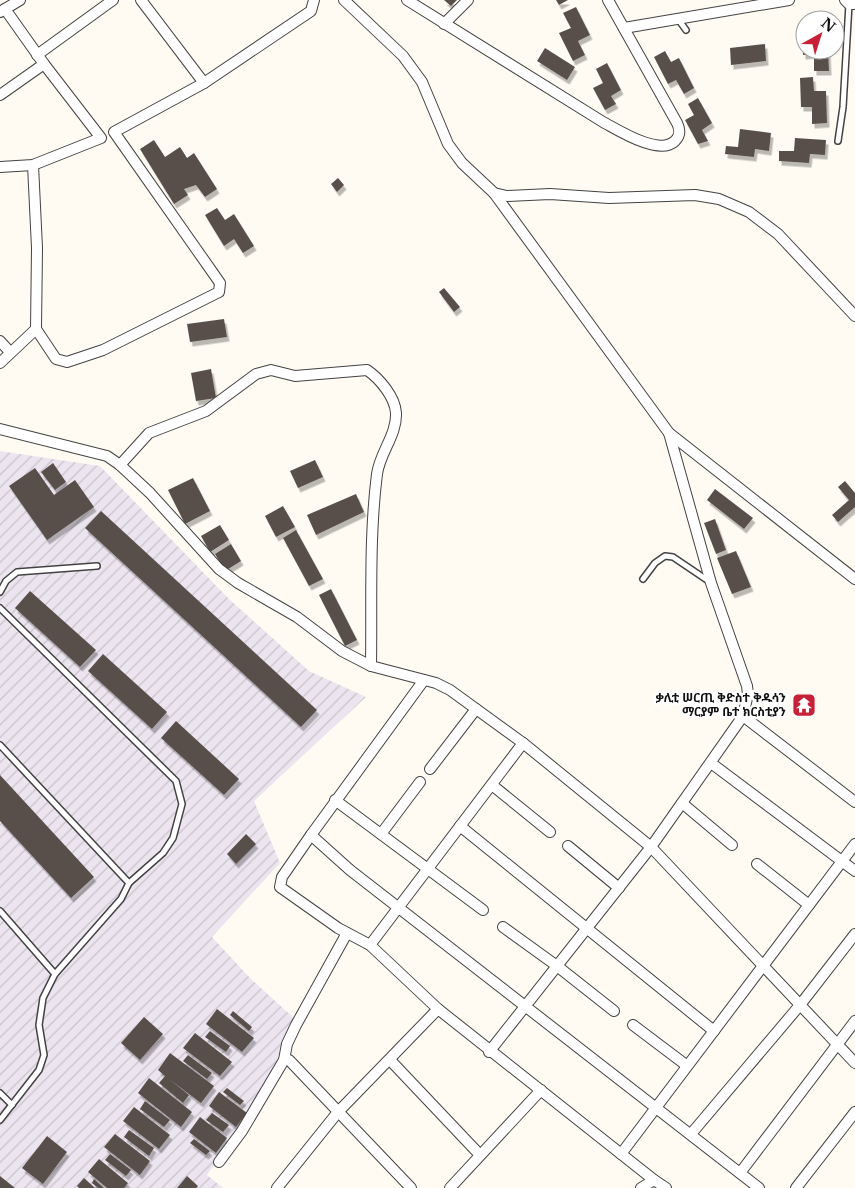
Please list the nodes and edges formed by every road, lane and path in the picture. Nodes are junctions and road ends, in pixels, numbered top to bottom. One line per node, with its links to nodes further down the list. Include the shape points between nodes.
1 (20, 0): 11 (street)
2 (113, 0): 16 (street)
3 (141, 0): 18 (street)
4 (314, 0): 18 (street, via 311,11)
5 (344, 0): 25 (street, via 403,56 422,82 448,144 462,164)
6 (407, 0): 13 (street)
7 (468, 0): 13 (street)
8 (608, 0): 14 (street)
9 (789, 0): 12 (street)
10 (850, 3): 22 (lane)
11 (2, 11): 16 (street)
12 (678, 19): 14 (street); 15 (lane)
13 (444, 24): 14 (street, via 603,122 637,139 661,147 670,146 678,138 678,122)
14 (624, 28)
15 (686, 30)
16 (37, 55): 17 (street)
17 (44, 64): 19 (street); 21 (street)
18 (204, 83): 20 (street)
19 (0, 95)
20 (114, 132): 21 (street); 27 (street, via 221,288 117,343 67,362 56,359)
21 (102, 138): 23 (street)
22 (838, 141)
23 (33, 165): 24 (street); 27 (street)
24 (0, 167)
25 (494, 193): 26 (street, via 609,198 695,195 719,199 748,212 778,234); 32 (street)
26 (855, 316)
27 (36, 329): 29 (street)
28 (0, 341): 29 (street)
29 (10, 352): 30 (street)
30 (0, 363)
31 (0, 429): 33 (street, via 107,456)
32 (669, 433): 36 (street); 37 (street)
33 (120, 465): 40 (street, via 150,492 219,569 297,617 342,651); 40 (street, via 149,433 206,411 256,374 271,370 295,376 367,370 372,374 393,400 396,426 379,460 372,512)
34 (97, 566): 38 (lane, via 17,572)
35 (643, 579): 37 (lane, via 665,556 673,557)
36 (855, 579)
37 (711, 583): 43 (street, via 747,686)
38 (0, 592)
39 (0, 608): 65 (lane, via 176,781 182,804 173,838 163,853)
40 (371, 666): 41 (street)
41 (424, 680): 42 (street, via 450,690); 50 (street)
42 (476, 709): 44 (street); 47 (street)
43 (743, 716): 46 (street); 51 (street)
44 (523, 743): 49 (street); 60 (street)
45 (0, 745): 65 (lane)
46 (711, 763): 52 (street); 61 (street)
47 (430, 769)
48 (420, 782): 56 (street)
49 (492, 785): 53 (street); 54 (street)
50 (335, 800): 55 (street); 56 (street)
51 (855, 802)
52 (682, 803): 58 (street); 60 (street)
53 (460, 826): 63 (street); 72 (street)
54 (550, 832)
55 (311, 834): 68 (street); 73 (street, via 282,878 280,888)
56 (381, 834): 63 (street)
57 (855, 844): 61 (street)
58 (732, 845)
59 (568, 846): 66 (street)
60 (651, 847): 66 (street); 76 (street)
61 (844, 861): 64 (street); 67 (street)
62 (757, 864): 67 (street)
63 (428, 869): 68 (street); 69 (street)
64 (855, 871)
65 (129, 883): 78 (lane, via 121,898)
66 (620, 888): 72 (street)
67 (810, 905): 76 (street)
68 (399, 908): 75 (street); 79 (street)
69 (483, 910)
70 (0, 911): 78 (lane)
71 (503, 927): 77 (street)
72 (587, 928): 77 (street); 85 (street)
73 (348, 933): 75 (street); 88 (street, via 293,1031)
74 (855, 934): 80 (street)
75 (370, 944): 81 (street)
76 (764, 965): 80 (street); 85 (street)
77 (557, 966): 79 (street); 82 (street)
78 (55, 974): 94 (lane, via 43,998 39,1025 44,1055 39,1070)
79 (525, 1005): 87 (street); 95 (street)
80 (800, 1006): 86 (street); 99 (street)
81 (438, 1009): 87 (street); 89 (street)
82 (614, 1011)
83 (855, 1021): 86 (street)
84 (633, 1025): 91 (street)
85 (714, 1031): 91 (street)
86 (837, 1045): 90 (street); 103 (street)
87 (489, 1052): 92 (street)
88 (284, 1060): 96 (street, via 289,1060); 102 (street, via 242,1131)
89 (390, 1060): 96 (street); 101 (street)
90 (855, 1062)
91 (686, 1066): 95 (street)
92 (541, 1090): 100 (street); 101 (street)
93 (0, 1093): 94 (lane)
94 (12, 1105): 98 (lane)
95 (656, 1107): 99 (street); 100 (street)
96 (338, 1112): 105 (street); 106 (street)
97 (855, 1112): 111 (street)
98 (0, 1120)
99 (691, 1134): 103 (street)
100 (621, 1154): 104 (street)
101 (480, 1155): 107 (street)
102 (219, 1162)
103 (740, 1173): 110 (street)
104 (654, 1180): 108 (street); 109 (street)
105 (277, 1188)
106 (411, 1188)
107 (450, 1188)
108 (641, 1188)
109 (666, 1188)
110 (759, 1188)
111 (796, 1188)

